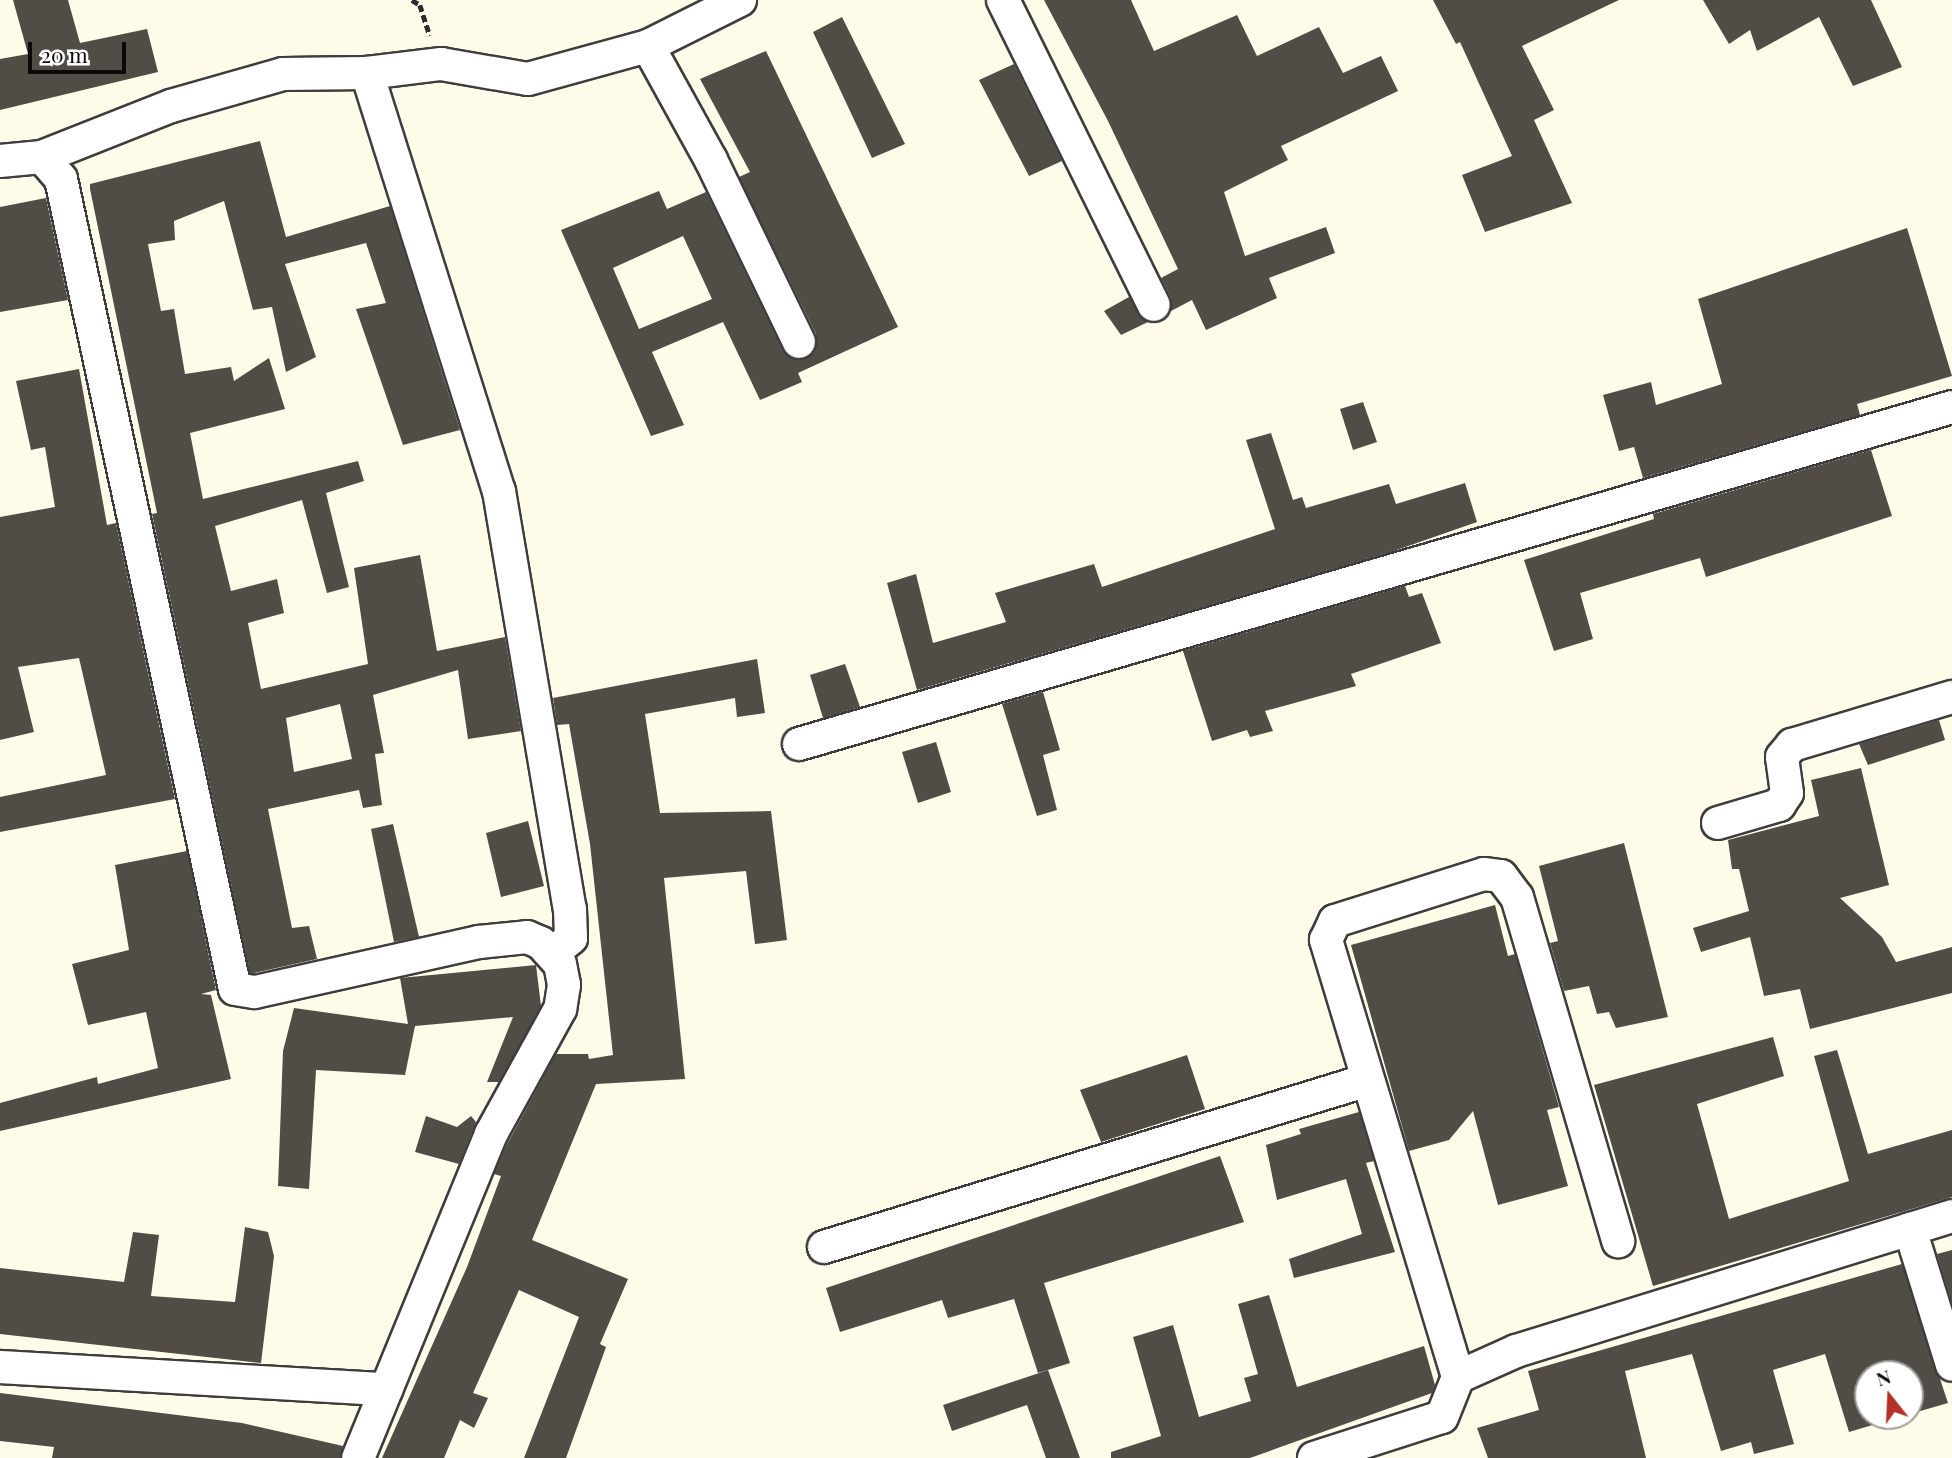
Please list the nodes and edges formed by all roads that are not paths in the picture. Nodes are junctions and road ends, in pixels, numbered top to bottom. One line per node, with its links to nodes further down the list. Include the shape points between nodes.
1 (740, 0): 3 (street)
2 (1003, 0): 7 (street)
3 (648, 46): 4 (street, via 528,79 440,64); 8 (street)
4 (367, 74): 5 (street, via 283,74 171,106); 13 (street, via 499,491 570,909 571,937)
5 (43, 157): 6 (street); 13 (street, via 61,178 235,989 255,992 479,942 527,937)
6 (0, 161)
7 (1154, 305)
8 (799, 342)
9 (1952, 407): 11 (street)
10 (1952, 697): 12 (street, via 1792,745 1782,757 1787,793 1779,805)
11 (799, 744)
12 (1718, 823)
13 (553, 953): 22 (street, via 564,985 560,1009 491,1134)
14 (1368, 1080): 17 (street, via 1326,940 1335,921 1484,874 1501,876 1517,897); 18 (street); 21 (street)
15 (1952, 1216): 16 (street)
16 (1910, 1229): 19 (street); 21 (street, via 1517,1351)
17 (1618, 1241)
18 (824, 1247)
19 (1952, 1365)
20 (0, 1367): 22 (street)
21 (1458, 1377): 24 (street, via 1442,1417)
22 (386, 1389): 23 (street)
23 (358, 1458)
24 (1314, 1458)

